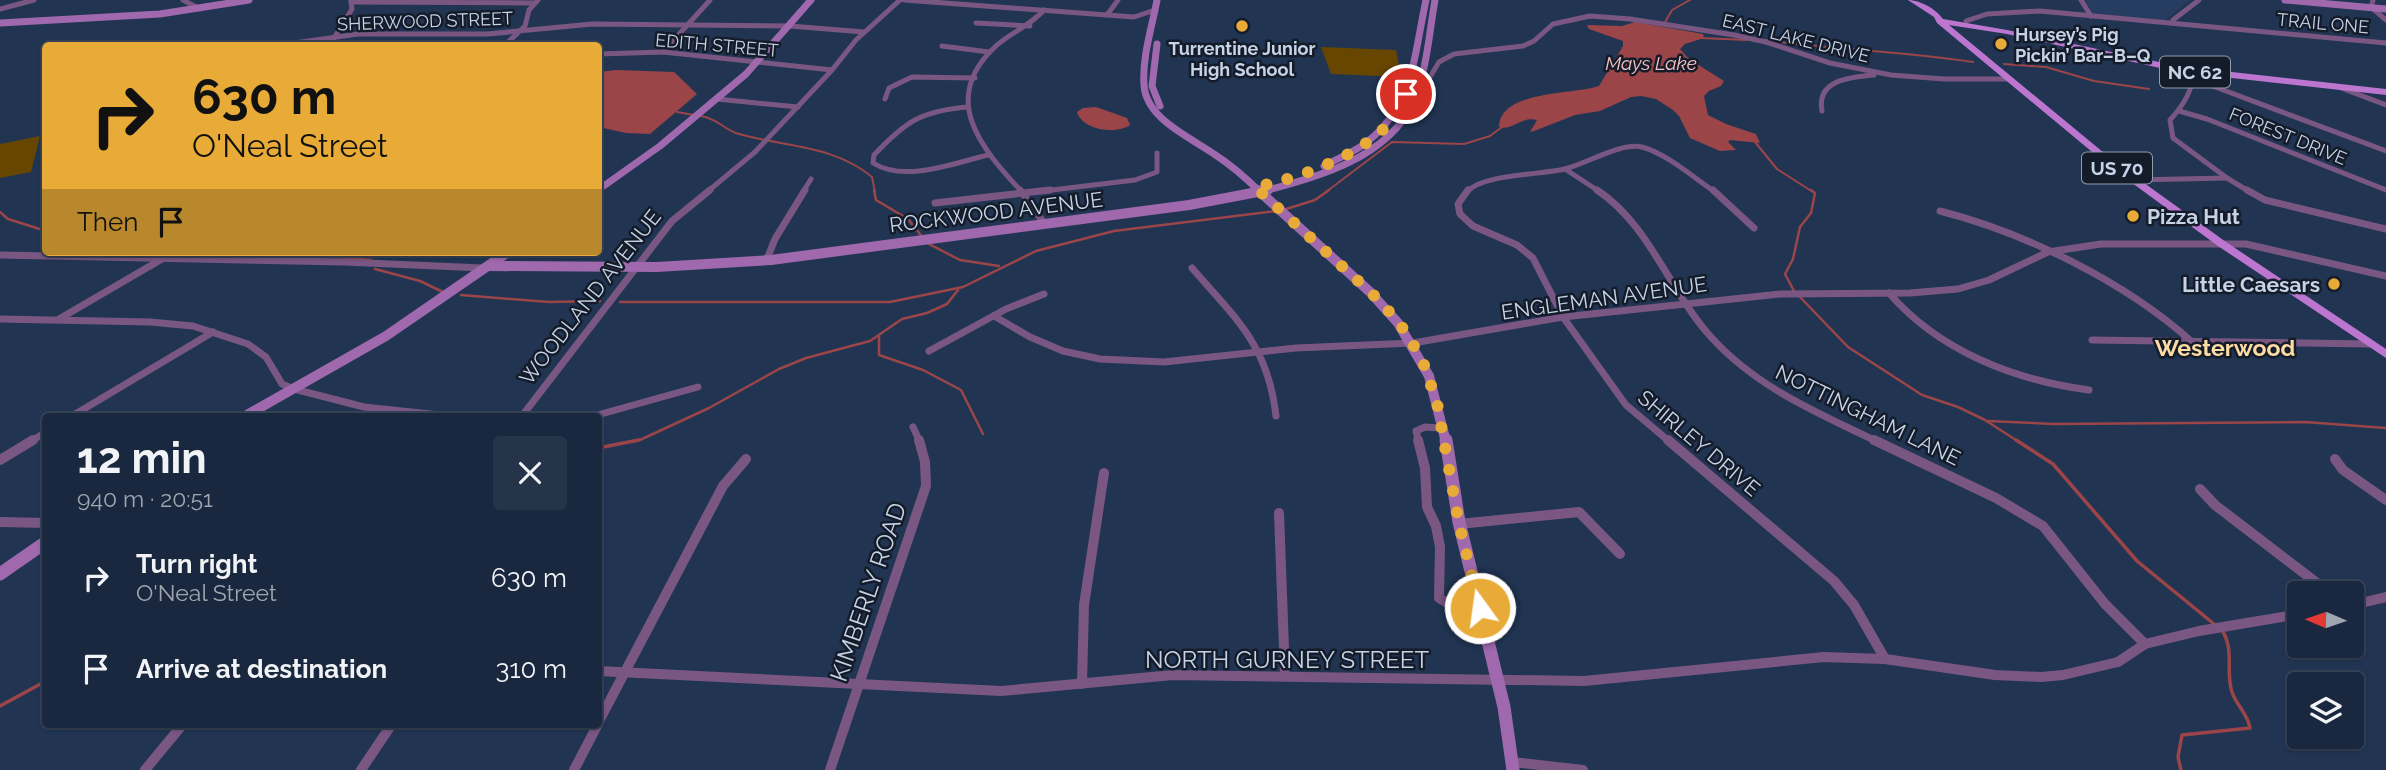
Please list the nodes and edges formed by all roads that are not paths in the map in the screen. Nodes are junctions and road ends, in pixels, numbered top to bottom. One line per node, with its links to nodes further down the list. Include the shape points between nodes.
1 (34, 0): 26 (street)
2 (183, 0): 27 (street)
3 (249, 0): 27 (street)
4 (501, 0): 22 (street)
5 (710, 0): 42 (street)
6 (811, 0): 44 (street)
7 (902, 0): 25 (street); 47 (street, WOODLAND AVENUE)
8 (1012, 0): 25 (street)
9 (1118, 0): 31 (street)
10 (1157, 0): 30 (street)
11 (1164, 0): 30 (street)
12 (1426, 0): 83 (street, via 1404,99 1388,123 1366,143 1319,168)
13 (1435, 0): 83 (street, via 1416,99 1400,124 1348,162)
14 (1903, 0): 37 (main road, US 70)
15 (1912, 0): 24 (main road, US 70)
16 (2081, 0): 33 (street)
17 (2199, 0): 41 (street)
18 (2285, 0): 23 (street)
19 (350, 1): 20 (street); 49 (street, via 352,9)
20 (373, 1): 22 (street)
21 (536, 2): 22 (street); 46 (street)
22 (489, 3)
23 (2372, 4): 28 (street); 35 (street)
24 (1925, 6): 37 (main road, US 70); 38 (main road, NC 62)
25 (1007, 7): 29 (street)
26 (0, 9)
27 (200, 9): 39 (street)
28 (2386, 9)
29 (1044, 10): 31 (street); 45 (street)
30 (1156, 11): 32 (street); 34 (street); 36 (street); 66 (street)
31 (1107, 15): 32 (street)
32 (1119, 16): 34 (street)
33 (2091, 16): 41 (street, TRAIL ONE); 43 (street, TRAIL ONE, via 2017,8 1979,16)
34 (1134, 18): 36 (street)
35 (2386, 20)
36 (1153, 21): 66 (street, via 1144,72)
37 (1940, 21): 38 (main road, NC 62); 48 (main road, US 70)
38 (1953, 21): 43 (main road, NC 62)
39 (0, 23)
40 (976, 23): 45 (street)
41 (2173, 23): 53 (street, TRAIL ONE)
42 (688, 24): 44 (street, SHERWOOD STREET); 46 (street, SHERWOOD STREET, via 592,24); 55 (street)
43 (1968, 24): 48 (main road); 61 (main road, NC 62)
44 (790, 26): 47 (street, SHERWOOD STREET); 58 (street)
45 (1030, 26): 56 (street)
46 (520, 32): 49 (street, SHERWOOD STREET); 52 (street)
47 (864, 32): 59 (street, WOODLAND AVENUE)
48 (1954, 33): 64 (main road, US 70)
49 (336, 36): 50 (street, SHERWOOD STREET); 51 (street)
50 (298, 42)
51 (332, 42)
52 (509, 42)
53 (2386, 43)
54 (943, 46): 56 (street)
55 (663, 52): 57 (street, EDITH STREET); 58 (street, EDITH STREET)
56 (989, 52): 63 (street)
57 (602, 54)
58 (758, 63): 59 (street, EDITH STREET); 68 (street)
59 (832, 70): 71 (street, WOODLAND AVENUE)
60 (1891, 75): 62 (street, EAST LAKE DRIVE, via 1830,63 1756,39 1598,16 1547,27 1523,46 1454,54 1439,62); 64 (street, EAST LAKE DRIVE); 73 (street, via 1834,83 1822,92)
61 (2194, 75): 65 (main road, NC 62); 74 (street); 75 (street)
62 (1430, 77)
63 (975, 78): 69 (street, via 912,77 889,88); 72 (street)
64 (2008, 79): 81 (main road, US 70)
65 (2341, 88): 67 (main road, NC 62); 70 (street)
66 (1149, 92): 83 (street, via 1161,117)
67 (2386, 92)
68 (717, 99): 71 (street); 82 (street)
69 (885, 99)
70 (2386, 105)
71 (797, 107): 98 (street, WOODLAND AVENUE, via 744,163 672,221)
72 (968, 107): 77 (street, via 972,131); 77 (street, via 938,109 910,118 874,156 873,163 883,170 907,172)
73 (1822, 111)
74 (2179, 111): 79 (street, via 2170,120 2173,138); 84 (street, FOREST DRIVE)
75 (2386, 151)
76 (1157, 153): 85 (street, via 1158,169 1150,177)
77 (988, 155): 85 (street)
78 (1565, 169): 89 (street, SHIRLEY DRIVE, via 1629,146 1651,150 1723,198); 103 (street, NOTTINGHAM LANE, via 1623,212); 105 (street, SHIRLEY DRIVE, via 1476,185 1458,204 1460,214 1473,226 1517,245 1533,258)
79 (2227, 178): 81 (street); 90 (street, via 2265,200)
80 (811, 179): 95 (street)
81 (2133, 180): 91 (main road, US 70)
82 (602, 187)
83 (1257, 190): 88 (street, ROCKWOOD AVENUE); 111 (street, via 1379,300)
84 (2386, 190)
85 (1023, 192): 86 (street); 88 (street)
86 (935, 203)
87 (1940, 211): 92 (street, via 1993,226)
88 (1042, 220): 95 (street, ROCKWOOD AVENUE)
89 (1754, 228)
90 (2386, 229)
91 (2222, 244): 92 (street, ENGLEMAN AVENUE, via 2101,244); 100 (street, ENGLEMAN AVENUE, via 2246,244); 112 (main road, US 70)
92 (2048, 252): 101 (street, ENGLEMAN AVENUE, via 1975,285); 110 (street, via 2129,293)
93 (0, 255): 96 (street, ROCKWOOD AVENUE)
94 (503, 256): 97 (street)
95 (767, 257): 98 (street, ROCKWOOD AVENUE)
96 (162, 259): 97 (street, ROCKWOOD AVENUE, via 473,270); 107 (street)
97 (489, 266): 98 (street, ROCKWOOD AVENUE); 117 (street, via 402,326)
98 (636, 267): 122 (street, WOODLAND AVENUE)
99 (1192, 268): 114 (street)
100 (2386, 276)
101 (1888, 293): 103 (street, ENGLEMAN AVENUE, via 1781,294); 118 (street, via 1907,316 1978,359 2059,387)
102 (1044, 294): 104 (street)
103 (1687, 304): 105 (street, ENGLEMAN AVENUE); 146 (street, NOTTINGHAM LANE, via 1728,356 1769,388 1996,498 2043,526 2105,604)
104 (994, 316): 113 (street); 114 (street, ENGLEMAN AVENUE, via 1046,345 1100,359 1164,362)
105 (1563, 317): 111 (street, ENGLEMAN AVENUE); 147 (street, SHIRLEY DRIVE, via 1638,417 1834,581 1854,605)
106 (0, 319): 107 (street)
107 (58, 320): 108 (street, via 173,324)
108 (213, 332): 117 (street, via 258,350 278,380); 119 (street)
109 (2092, 340): 110 (street)
110 (2191, 341): 112 (street)
111 (1413, 343): 114 (street, ENGLEMAN AVENUE); 126 (street, via 1427,369)
112 (2370, 344): 115 (main road, US 70)
113 (929, 351)
114 (1261, 351): 124 (street, via 1274,384)
115 (2386, 354)
116 (698, 387): 123 (street)
117 (294, 388): 120 (street); 121 (street, via 364,407)
118 (2089, 390)
119 (77, 413)
120 (250, 413)
121 (421, 413)
122 (524, 413)
123 (602, 414)
124 (1276, 416)
125 (913, 427): 153 (street, KIMBERLY ROAD, via 926,461 926,486)
126 (1441, 428): 137 (street); 144 (street, via 1416,431 1425,468 1427,507 1440,547 1439,598 1454,607)
127 (42, 434): 130 (street)
128 (746, 459): 149 (street, via 723,486)
129 (2335, 459): 133 (street, via 2343,470)
130 (0, 460)
131 (1104, 473): 152 (street, via 1082,608)
132 (2200, 489): 141 (street)
133 (2386, 500)
134 (1279, 513): 150 (street)
135 (0, 522): 136 (street)
136 (42, 523)
137 (1459, 524): 139 (street, via 1579,512); 144 (street)
138 (42, 545): 140 (street)
139 (1620, 554)
140 (0, 574)
141 (2314, 581)
142 (2386, 597): 143 (street)
143 (2364, 602)
144 (1480, 608): 151 (street)
145 (2287, 616): 146 (street, NORTH GURNEY STREET)
146 (2145, 644): 147 (street, NORTH GURNEY STREET, via 2118,662 2040,677)
147 (1885, 659): 151 (street, NORTH GURNEY STREET, via 1824,657 1584,681)
148 (602, 671): 149 (street, NORTH GURNEY STREET)
149 (625, 673): 153 (street, NORTH GURNEY STREET); 154 (street)
150 (1285, 676): 151 (street, NORTH GURNEY STREET); 152 (street, NORTH GURNEY STREET, via 1173,676)
151 (1498, 681): 158 (street)
152 (1082, 684): 153 (street, NORTH GURNEY STREET, via 967,691)
153 (859, 685): 162 (street, KIMBERLY ROAD)
154 (602, 716)
155 (180, 728): 159 (street)
156 (390, 728): 160 (street)
157 (596, 728): 161 (street)
158 (1513, 766): 163 (street)
159 (145, 770)
160 (361, 770)
161 (574, 770)
162 (831, 770)
163 (1583, 770)

